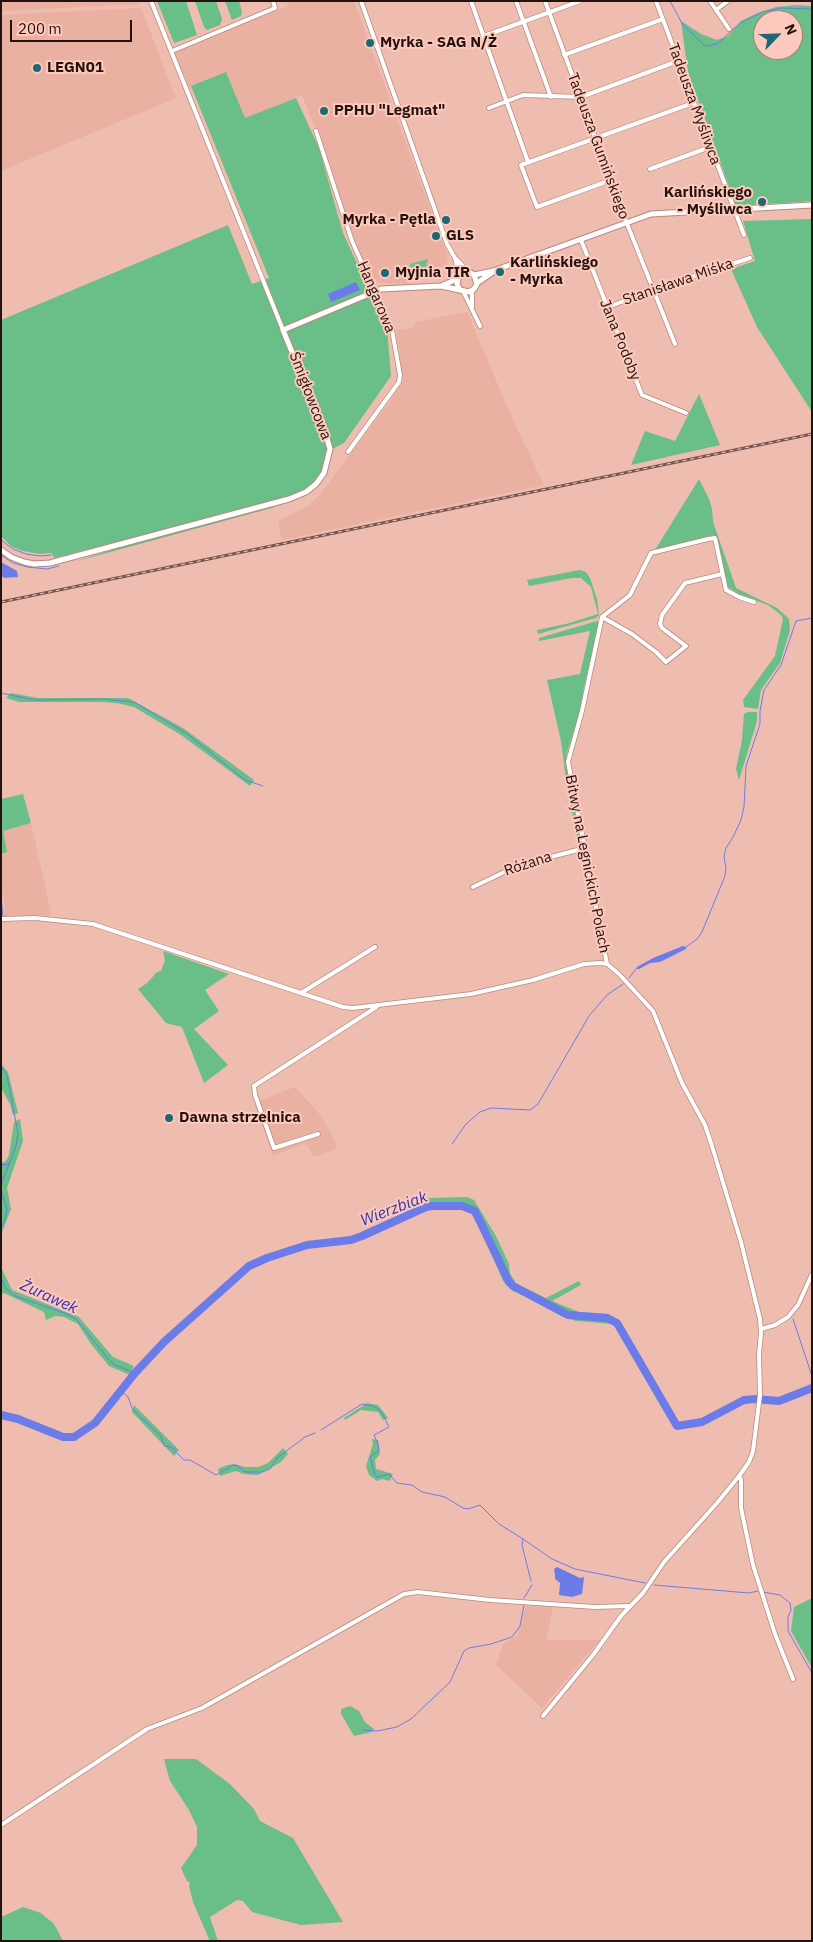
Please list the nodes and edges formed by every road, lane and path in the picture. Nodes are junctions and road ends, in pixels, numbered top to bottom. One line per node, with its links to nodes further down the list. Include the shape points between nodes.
1 (152, 1): 17 (street, Śmigłowcowa)
2 (273, 1): 17 (street, via 275,8)
3 (360, 1): 36 (street, via 447,244)
4 (471, 1): 16 (street)
5 (516, 1): 14 (street)
6 (545, 1): 12 (street, Tadeusza Gumińskiego)
7 (580, 1): 12 (street)
8 (656, 1): 13 (street, Tadeusza Myśliwca)
9 (710, 1): 11 (street)
10 (728, 1): 11 (street)
11 (716, 10): 15 (street)
12 (549, 12): 14 (street); 18 (street, Tadeusza Gumińskiego)
13 (663, 19): 18 (street); 19 (street, Tadeusza Myśliwca)
14 (524, 21): 16 (street); 20 (street)
15 (728, 29)
16 (484, 36): 22 (street)
17 (172, 51): 51 (street, Śmigłowcowa)
18 (564, 55): 21 (street, Tadeusza Gumińskiego)
19 (678, 61): 21 (street); 23 (street, Tadeusza Myśliwca)
20 (551, 97): 21 (street); 22 (street, via 529,95)
21 (581, 97): 26 (street, Tadeusza Gumińskiego)
22 (507, 101): 24 (street); 28 (street)
23 (693, 103): 26 (street); 27 (street, Tadeusza Myśliwca)
24 (489, 108)
25 (316, 131): 47 (street, Hangarowa, via 352,241)
26 (596, 138): 28 (street); 30 (street, Tadeusza Gumińskiego)
27 (710, 147): 29 (street); 32 (street, Tadeusza Myśliwca)
28 (528, 162): 30 (street, via 521,165 537,207)
29 (650, 169)
30 (611, 180): 33 (street, Tadeusza Gumińskiego)
31 (812, 205): 32 (street)
32 (733, 209): 33 (street, via 656,213); 34 (street, Tadeusza Myśliwca)
33 (627, 223): 35 (street); 44 (street, Tadeusza Gumińskiego)
34 (744, 236)
35 (581, 240): 38 (street); 49 (street, Jana Podoby)
36 (456, 258): 39 (street); 41 (street)
37 (750, 258): 44 (street, Stanisława Miśka)
38 (494, 271): 40 (street); 42 (street)
39 (468, 272): 40 (street); 41 (street)
40 (474, 275): 42 (street)
41 (458, 277): 43 (street); 45 (street, via 457,284)
42 (477, 283): 46 (street)
43 (441, 286): 45 (street); 47 (street)
44 (654, 289): 49 (street, Stanisława Miśka); 52 (street, Tadeusza Gumińskiego)
45 (461, 290): 46 (street); 48 (street)
46 (472, 291): 48 (street)
47 (375, 292): 51 (street); 54 (street, Hangarowa, via 392,330 399,379)
48 (472, 307): 50 (street)
49 (606, 308): 53 (street, Jana Podoby, via 642,395)
50 (480, 326)
51 (283, 330): 55 (street, Śmigłowcowa, via 330,449 324,473 311,489 289,499 50,563 24,562)
52 (675, 344)
53 (686, 413)
54 (348, 452)
55 (1, 550)
56 (722, 574): 57 (street, via 726,590); 58 (street, via 715,538 652,553 630,595); 58 (street, via 685,583 662,616 662,628 686,646 666,662 632,634)
57 (754, 602)
58 (602, 617): 59 (street, Bitwy na Legnickich Polach, via 568,762)
59 (585, 848): 60 (street, Różana, via 517,866); 63 (street, Bitwy na Legnickich Polach)
60 (473, 887)
61 (1, 919): 64 (street, via 35,918 93,924)
62 (375, 947): 64 (street)
63 (607, 964): 65 (street, via 584,964 471,994); 68 (street, via 653,1011 682,1083 705,1125 741,1242)
64 (301, 993): 65 (street, via 343,1007)
65 (378, 1005): 66 (street, via 254,1086 274,1148)
66 (318, 1134)
67 (812, 1274): 68 (street, via 798,1305 788,1317)
68 (761, 1329): 69 (street, via 760,1395 753,1451)
69 (739, 1476): 70 (street); 71 (street, via 741,1508 753,1565)
70 (630, 1606): 72 (street); 73 (street, via 595,1607 418,1592 404,1594 202,1708 147,1729)
71 (792, 1679)
72 (543, 1716)
73 (1, 1825)

